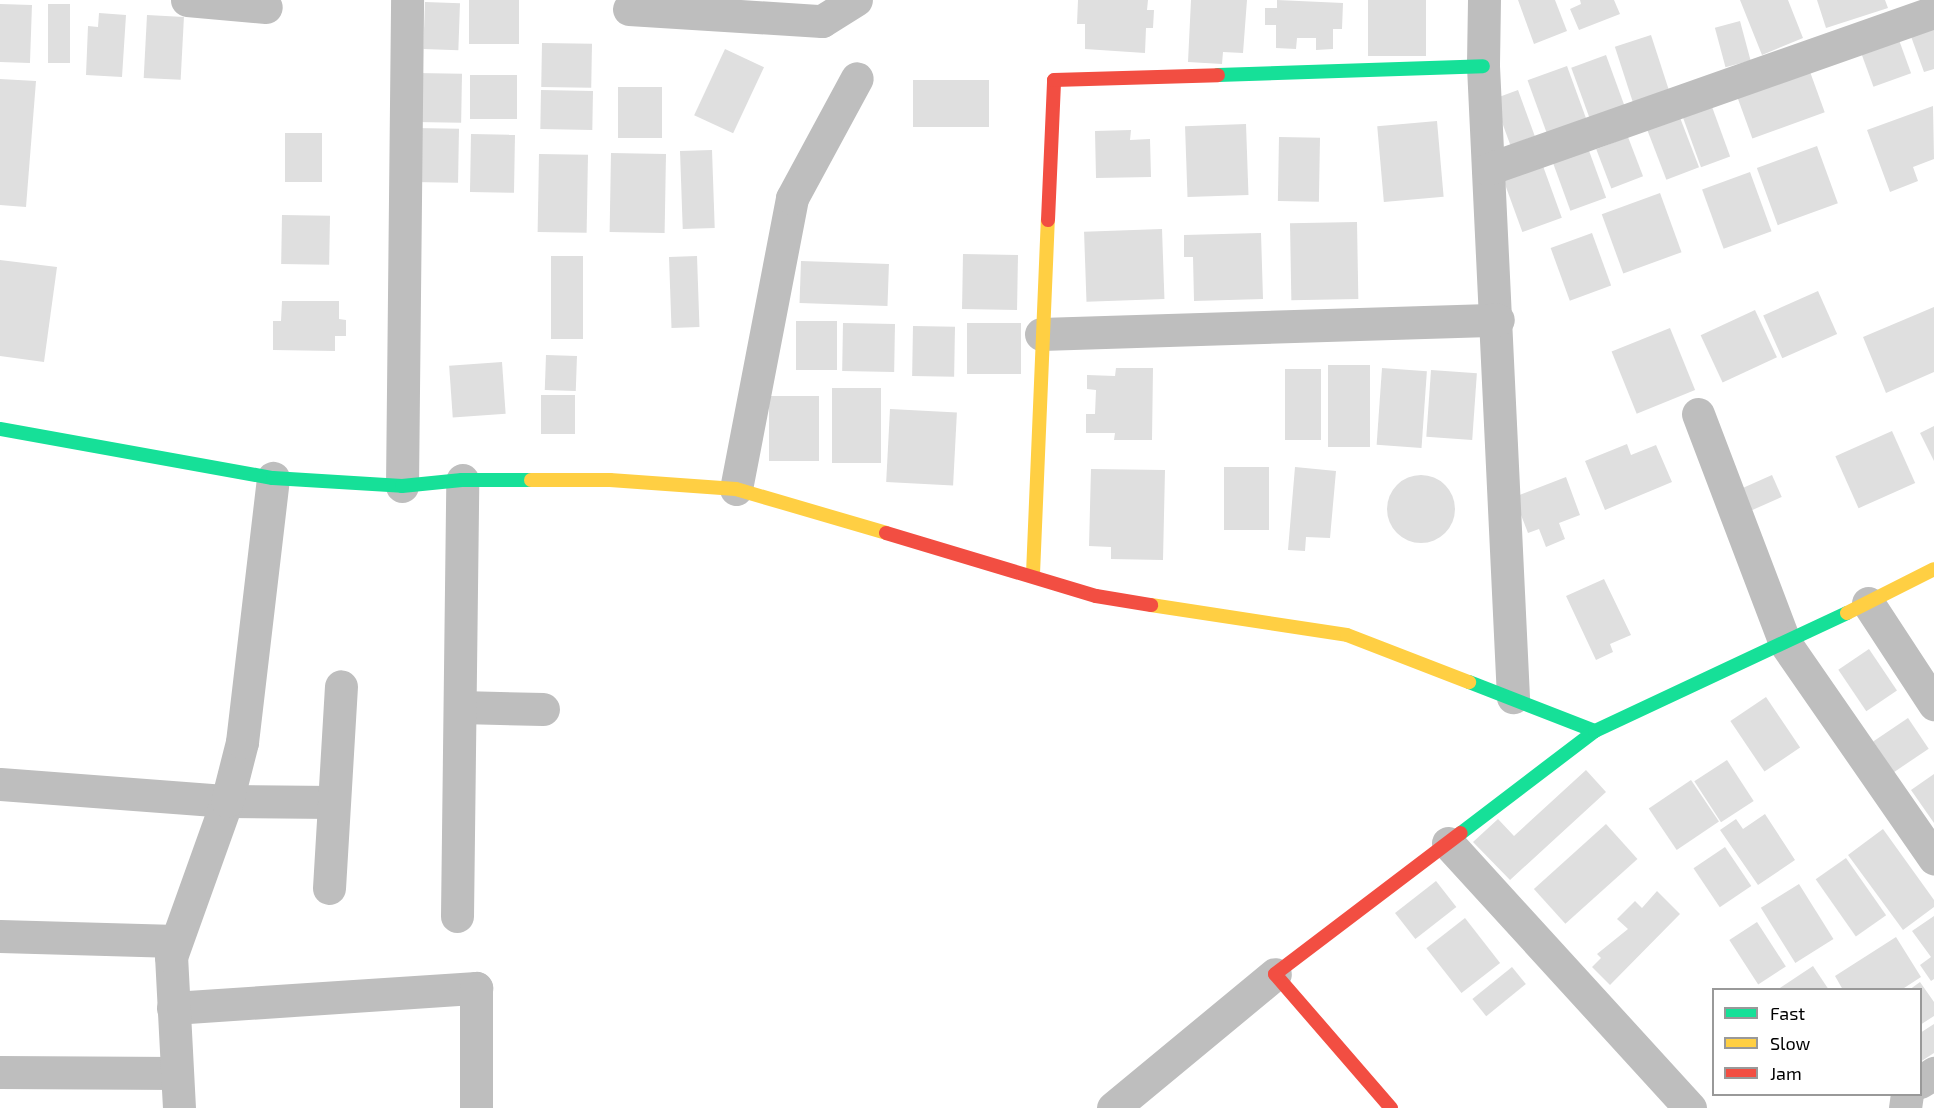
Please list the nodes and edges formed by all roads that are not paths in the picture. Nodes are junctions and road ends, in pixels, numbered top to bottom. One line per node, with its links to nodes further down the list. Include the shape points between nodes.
1 (187, 0): 5 (street)
2 (407, 0): 17 (street)
3 (856, 0): 6 (street, via 822,21)
4 (1484, 0): 8 (street)
5 (266, 7)
6 (629, 9)
7 (1934, 12): 10 (street)
8 (1483, 66): 10 (street); 12 (street, via 1054,80)
9 (857, 78): 18 (street, via 792,198)
10 (1488, 169): 11 (street)
11 (1498, 320): 12 (street); 24 (street)
12 (1041, 334): 20 (street)
13 (1698, 414): 22 (street)
14 (0, 429): 15 (street)
15 (273, 478): 17 (street); 30 (street, via 242,742)
16 (462, 480): 17 (street); 18 (street, via 610,480); 26 (street)
17 (402, 486)
18 (736, 489): 20 (street)
19 (1934, 569): 21 (street)
20 (1033, 574): 24 (street, via 1096,596 1347,635)
21 (1868, 603): 22 (street); 25 (street)
22 (1785, 643): 28 (street); 33 (street)
23 (341, 686): 31 (street)
24 (1514, 698): 28 (street)
25 (1934, 704)
26 (460, 707): 27 (street); 35 (street)
27 (543, 709)
28 (1595, 731): 32 (street)
29 (0, 784): 30 (street)
30 (227, 801): 31 (street); 37 (street)
31 (333, 802): 34 (street)
32 (1448, 843): 38 (street); 46 (street)
33 (1934, 858)
34 (329, 888)
35 (457, 916)
36 (0, 936): 37 (street)
37 (177, 941): 39 (street, via 171,957)
38 (1275, 974): 44 (street); 45 (street)
39 (173, 1008): 41 (street); 43 (street, via 476,988)
40 (0, 1072): 41 (street)
41 (177, 1072): 42 (street)
42 (179, 1108)
43 (476, 1108)
44 (1113, 1108)
45 (1391, 1108)
46 (1690, 1108)

